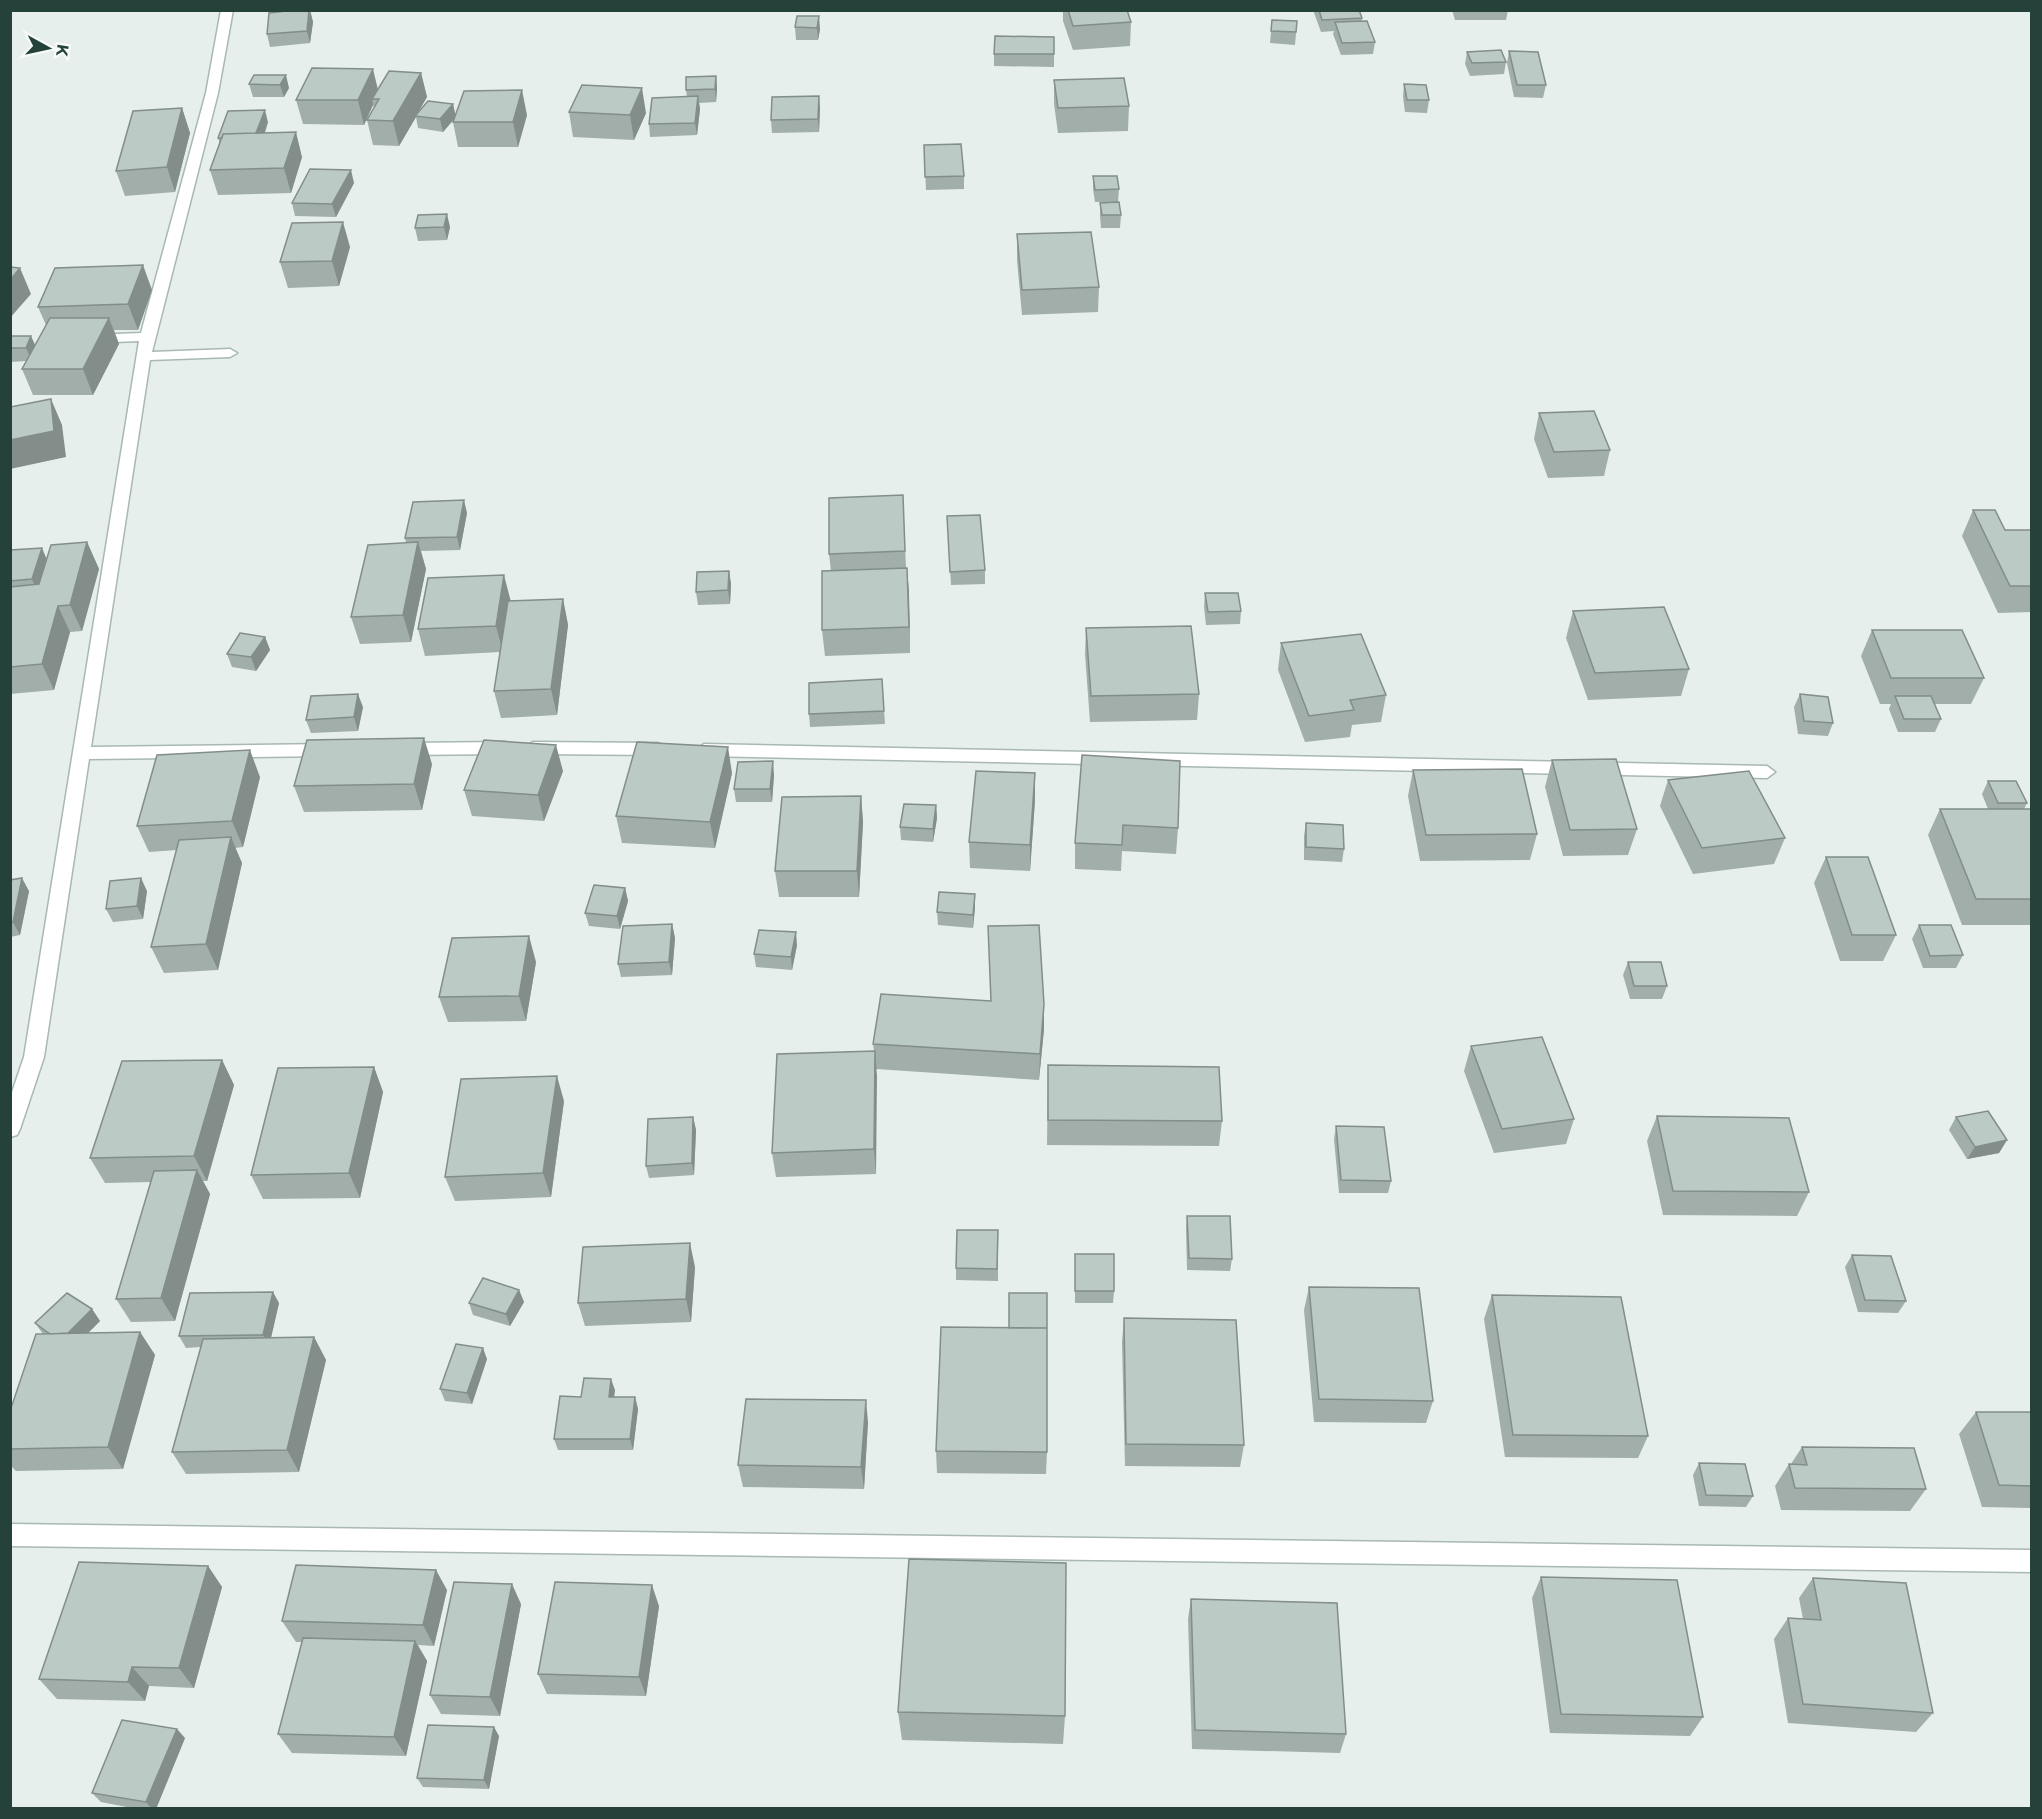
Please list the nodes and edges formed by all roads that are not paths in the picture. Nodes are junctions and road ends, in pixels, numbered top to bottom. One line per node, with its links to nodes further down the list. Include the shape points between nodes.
1 (227, 10): 2 (street, via 212,93)
2 (147, 337): 3 (street); 5 (street)
3 (79, 340)
4 (230, 353): 5 (street)
5 (143, 356): 8 (street)
6 (390, 749): 9 (street, via 682,750)
7 (342, 750): 8 (street)
8 (81, 753): 10 (street, via 34,1057)
9 (1767, 772)
10 (10, 1130)
11 (10, 1535): 12 (street)
12 (2031, 1561)

